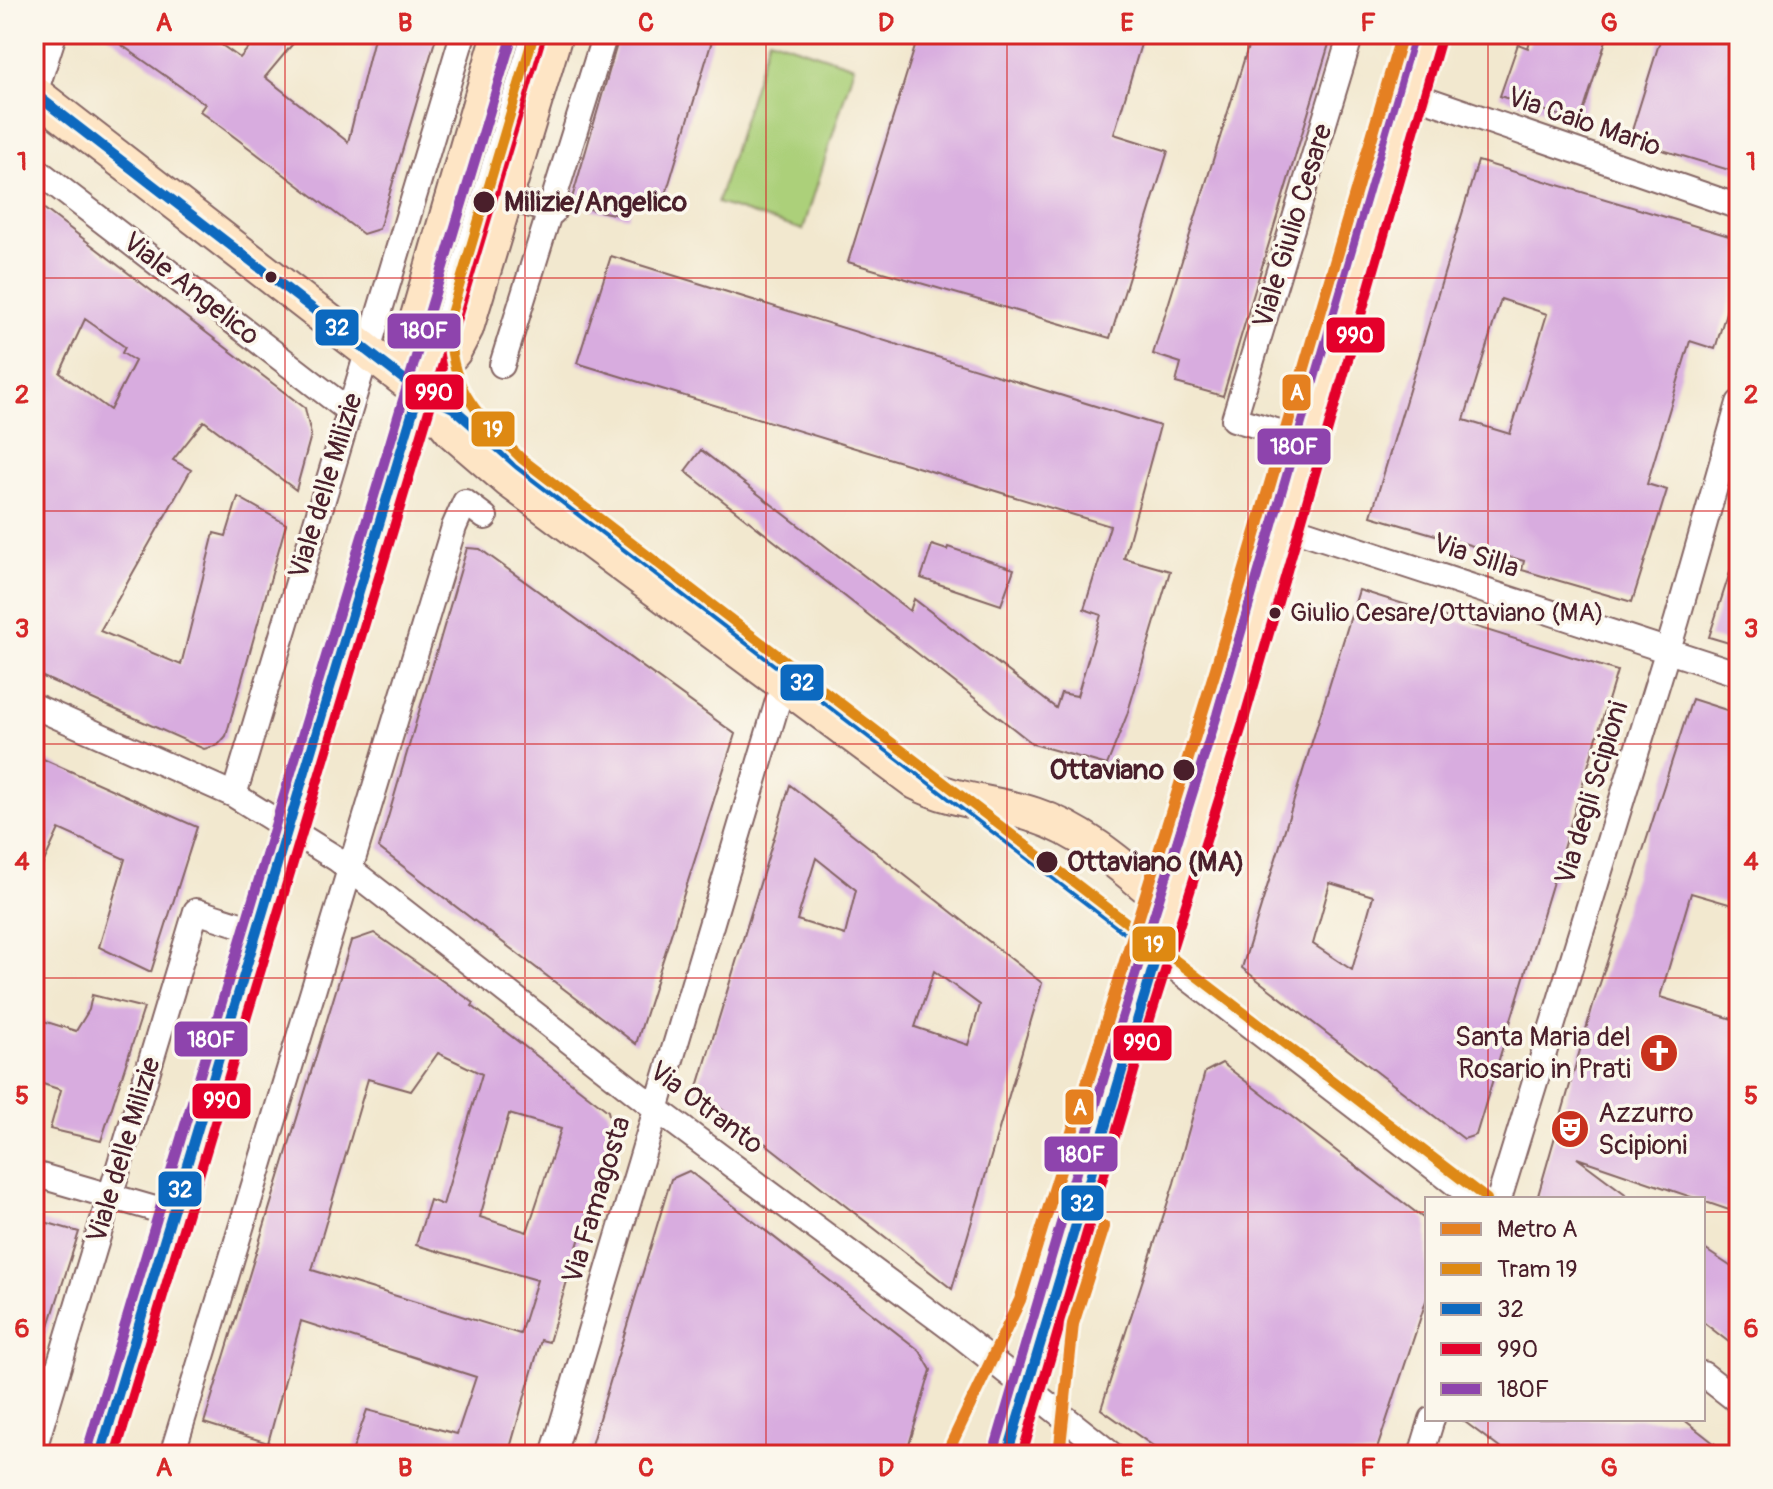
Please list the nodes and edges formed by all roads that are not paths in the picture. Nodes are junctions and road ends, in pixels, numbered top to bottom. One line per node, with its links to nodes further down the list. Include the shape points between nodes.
1 (54, 34): 9 (street)
2 (528, 34): 17 (lane, Viale delle Milizie)
3 (555, 34): 12 (street, Viale delle Milizie)
4 (605, 34): 14 (street)
5 (1351, 34): 20 (street, Viale Giulio Cesare, via 1234,419)
6 (1428, 34): 10 (street)
7 (462, 37): 8 (street, Viale delle Milizie); 15 (street, Viale delle Milizie)
8 (497, 42): 17 (street, Viale delle Milizie, via 417,320)
9 (34, 94): 15 (street)
10 (1411, 94): 13 (street, Via Caio Mario); 20 (street)
11 (34, 168): 19 (street, Viale Angelico)
12 (505, 197): 14 (street); 17 (street, Viale delle Milizie, via 466,328 454,351)
13 (1739, 207)
14 (553, 212): 16 (street)
15 (368, 351): 17 (street); 19 (street, Viale delle Milizie)
16 (502, 365)
17 (419, 391): 28 (street, Viale delle Milizie); 30 (street, via 453,432 510,481 916,782 943,796 1035,815 1060,826 1101,850)
18 (1739, 403): 23 (street, Via degli Scipioni)
19 (349, 411): 27 (street, Viale delle Milizie)
20 (1311, 441): 22 (street)
21 (485, 517): 29 (street, via 465,502 454,527)
22 (1286, 526): 23 (street, Via Silla); 30 (street)
23 (1667, 650): 24 (street, Via Silla); 37 (street, Via degli Scipioni)
24 (1739, 674)
25 (780, 694): 33 (street, Via Famagosta)
26 (34, 706): 27 (street)
27 (234, 795): 28 (street)
28 (287, 828): 29 (street); 31 (street, Viale delle Milizie)
29 (352, 871): 33 (street, Via Otranto); 45 (street)
30 (1171, 907): 32 (street)
31 (256, 930): 35 (street, Viale delle Milizie, via 196,911); 38 (street, Viale delle Milizie)
32 (1157, 954): 36 (street); 40 (street)
33 (655, 1108): 40 (street, Via Otranto); 46 (street, Via Famagosta)
34 (34, 1174): 35 (street)
35 (110, 1196): 38 (street); 43 (street, Viale delle Milizie)
36 (1472, 1197)
37 (1500, 1197)
38 (172, 1214): 44 (street, Viale delle Milizie)
39 (1705, 1376): 41 (street)
40 (1027, 1390): 47 (street); 48 (street, Via Otranto)
41 (1739, 1402)
42 (1431, 1421): 49 (street)
43 (34, 1449)
44 (100, 1455)
45 (172, 1455)
46 (553, 1455)
47 (1007, 1455)
48 (1112, 1455)
49 (1421, 1455)

